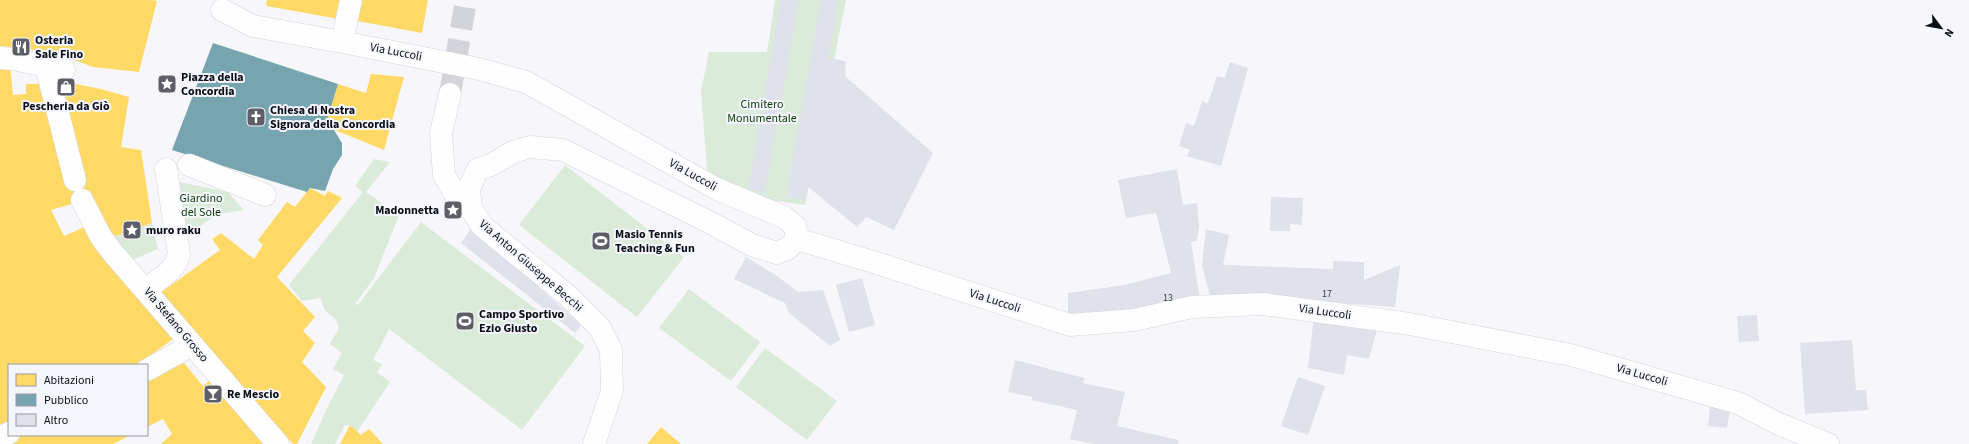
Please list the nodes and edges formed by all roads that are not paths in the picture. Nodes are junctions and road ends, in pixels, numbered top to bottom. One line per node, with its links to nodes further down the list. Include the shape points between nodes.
1 (351, 0): 3 (street)
2 (217, 9): 3 (street, Via Luccoli, via 253,26)
3 (342, 42): 12 (street, Via Luccoli, via 479,69 526,82 717,189 784,217 795,226)
4 (0, 58): 8 (street, via 55,68)
5 (450, 94): 11 (street, via 441,133 444,175 455,194)
6 (189, 164): 9 (street)
7 (166, 169): 13 (street, via 179,254 177,263 171,270)
8 (75, 180)
9 (265, 195)
10 (82, 200): 13 (street, Via Stefano Grosso, via 101,237)
11 (471, 209): 12 (street, Via Anton Giuseppe Becchi, via 469,189 478,170 513,152 530,147 563,150 752,245 777,253 788,248); 17 (street, Via Anton Giuseppe Becchi, via 482,226 567,295 600,328 611,350 612,391)
12 (797, 239): 18 (street, Via Luccoli, via 1070,325 1134,320 1192,307 1263,304 1410,324 1571,355 1738,403 1779,424)
13 (146, 289): 14 (street, Via Stefano Grosso)
14 (192, 345): 15 (street); 16 (street, Via Stefano Grosso)
15 (148, 369)
16 (278, 444)
17 (594, 444)
18 (1828, 444)

